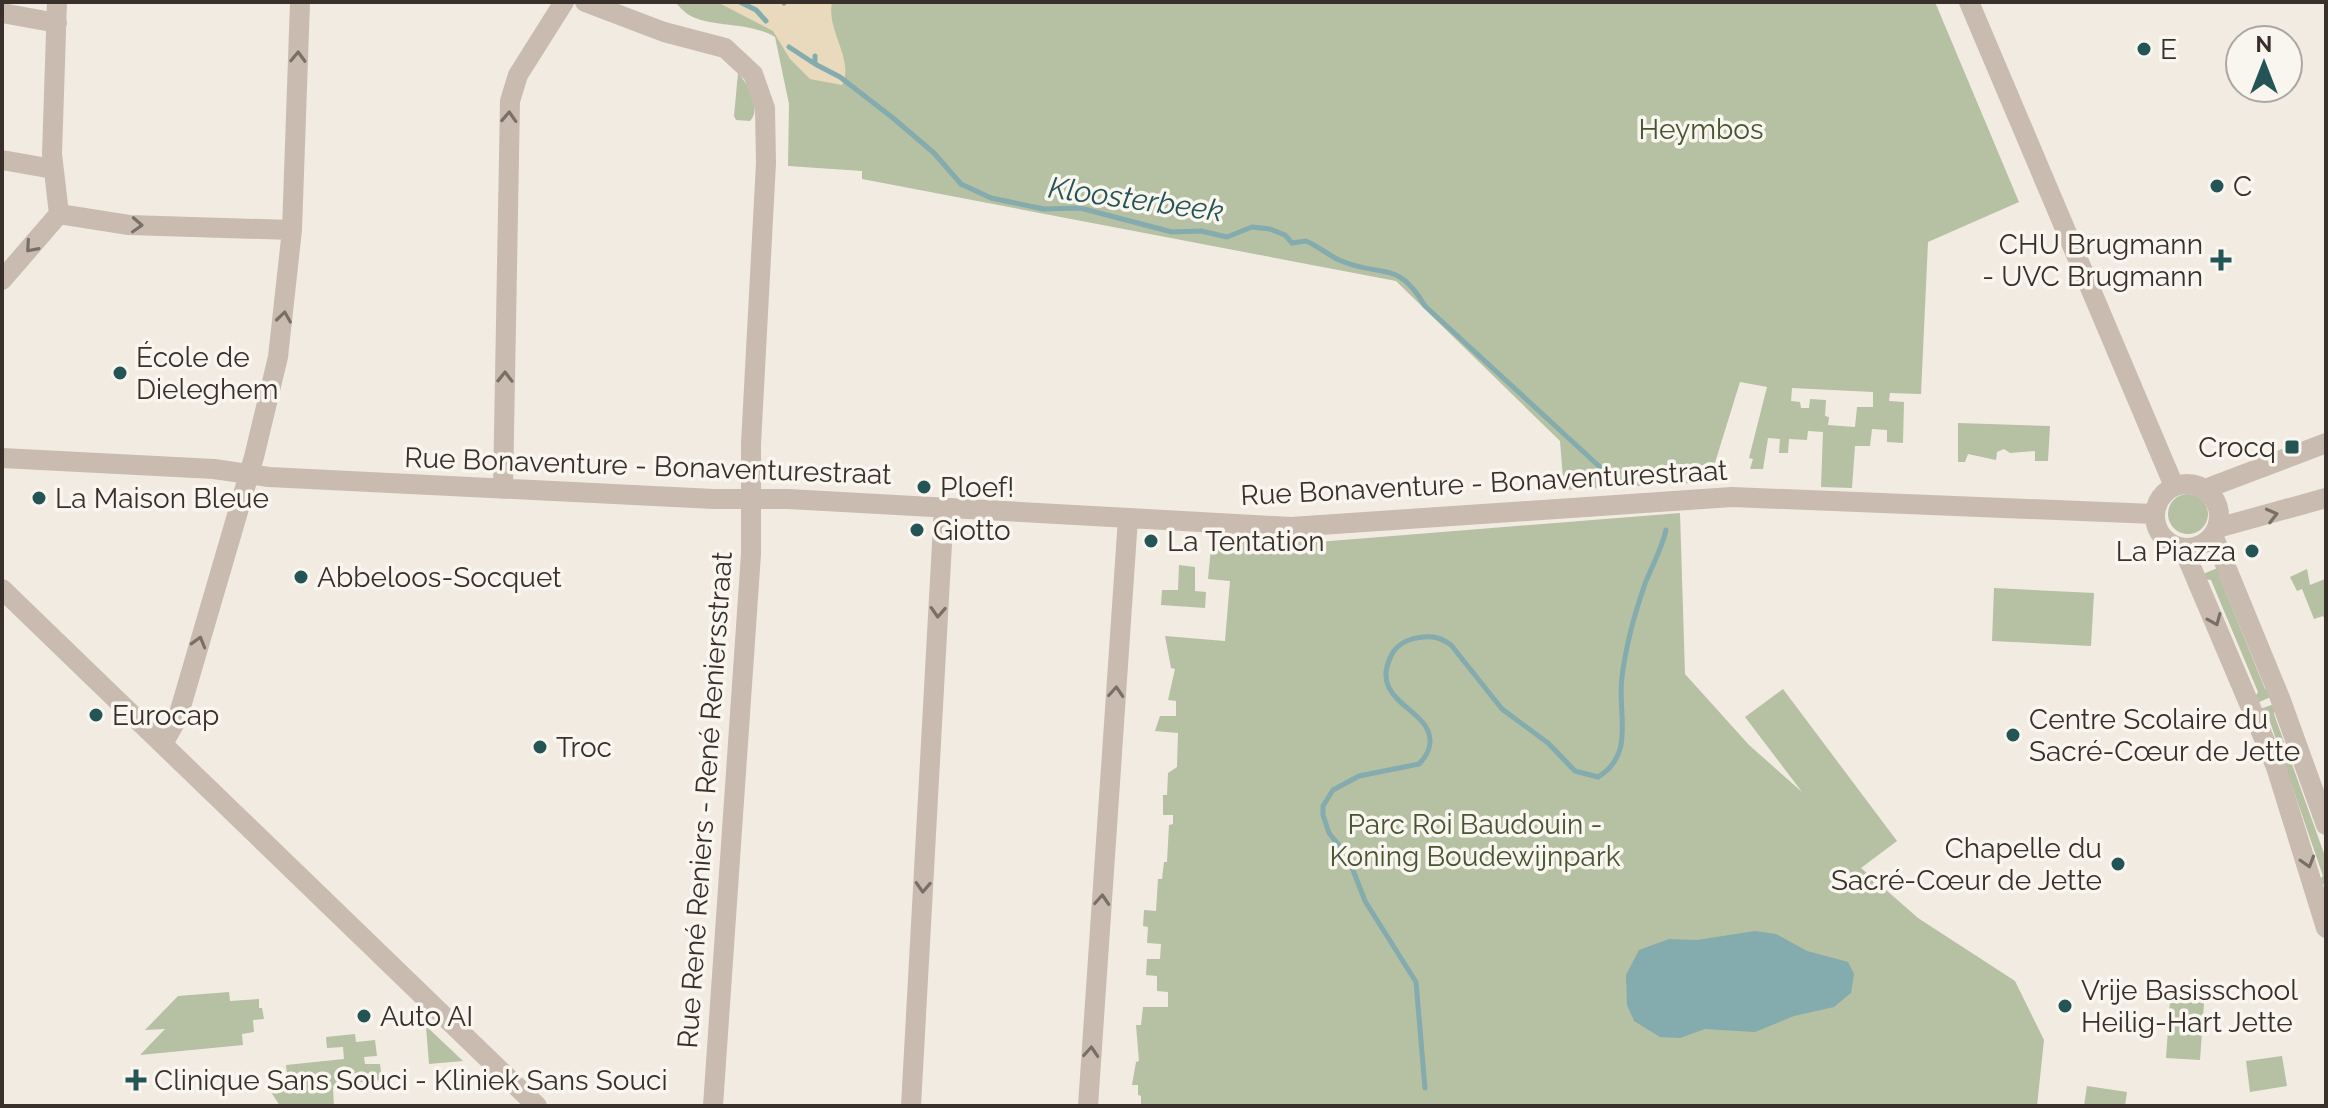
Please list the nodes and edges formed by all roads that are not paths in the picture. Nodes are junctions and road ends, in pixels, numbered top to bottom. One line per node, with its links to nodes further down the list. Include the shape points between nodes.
1 (57, 2): 7 (street)
2 (300, 2): 11 (street, one-way to 2)
3 (564, 2): 17 (street, one-way to 3, via 510,101 518,75)
4 (585, 2): 19 (street, Rue René Reniers - René Reniersstraat, via 644,26 725,48 753,74 761,92 766,163)
5 (1969, 2): 16 (street)
6 (2, 13): 7 (street)
7 (57, 23): 9 (street)
8 (2, 160): 9 (street)
9 (53, 169): 10 (street)
10 (59, 214): 11 (street, one-way to 11, via 129,225); 12 (street, one-way to 12)
11 (292, 230): 15 (street, one-way to 11, via 278,357)
12 (2, 280)
13 (2326, 443): 18 (street)
14 (2, 458): 15 (street, Rue Bonaventure - Bonaventurestraat)
15 (249, 475): 17 (street, Rue Bonaventure - Bonaventurestraat); 27 (street, one-way to 15, via 178,717)
16 (2174, 486): 18 (street); 22 (street)
17 (503, 489): 19 (street, Rue Bonaventure - Bonaventurestraat)
18 (2205, 489): 24 (street, via 2218,506)
19 (752, 497): 21 (street, Rue Bonaventure - Bonaventurestraat); 31 (street, Rue René Reniers - René Reniersstraat)
20 (2326, 498): 24 (street, one-way to 20)
21 (944, 507): 23 (street, Rue Bonaventure - Bonaventurestraat); 32 (street, one-way to 32)
22 (2154, 514): 23 (street, Rue Bonaventure - Bonaventurestraat, via 1732,497 1299,527); 25 (street, via 2162,537)
23 (1128, 518): 33 (street, one-way to 23)
24 (2215, 532): 25 (street, via 2205,543); 28 (street)
25 (2183, 548): 29 (street, one-way to 29, via 2276,767)
26 (2, 589): 27 (street)
27 (163, 744): 30 (street)
28 (2326, 825)
29 (2326, 928)
30 (537, 1106)
31 (713, 1106)
32 (911, 1106)
33 (1088, 1106)

